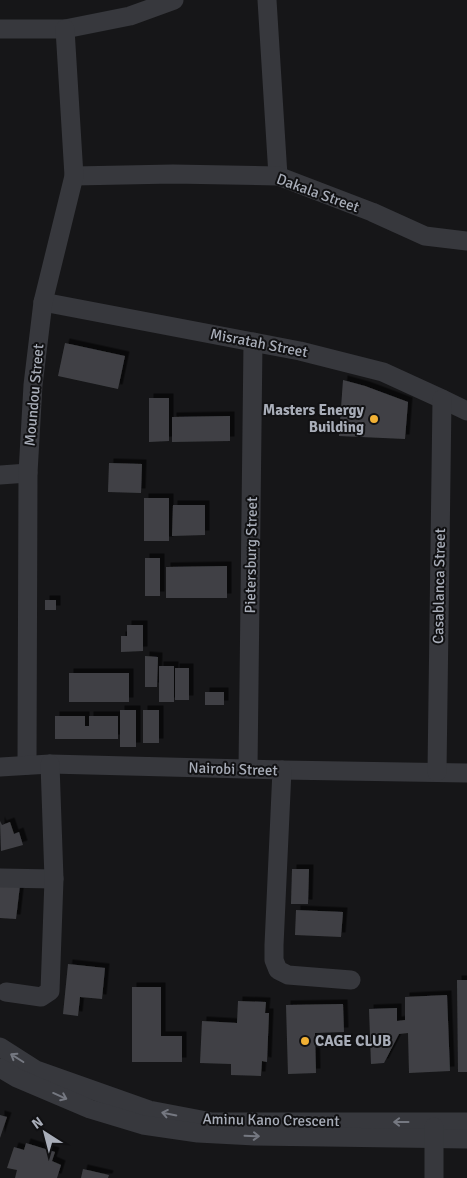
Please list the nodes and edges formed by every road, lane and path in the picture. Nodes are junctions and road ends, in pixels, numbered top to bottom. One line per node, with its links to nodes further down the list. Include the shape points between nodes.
1 (174, 0): 4 (street, via 130,16)
2 (267, 0): 6 (street)
3 (0, 29): 4 (street)
4 (65, 29): 5 (street, Moundou Street)
5 (74, 176): 6 (street, Dakala Street); 8 (street, Moundou Street)
6 (278, 176): 7 (street, Dakala Street, via 425,236)
7 (467, 240)
8 (43, 302): 9 (street, Misratah Street); 12 (street, Moundou Street, via 33,385)
9 (253, 342): 10 (street, Misratah Street, via 300,350 384,372); 17 (street, Pietersburg Street)
10 (442, 399): 11 (street, Misratah Street); 19 (street, Casablanca Street)
11 (467, 412)
12 (28, 474): 13 (street); 15 (street, Moundou Street)
13 (0, 475)
14 (50, 764): 15 (street, Nairobi Street); 17 (street, Nairobi Street); 22 (street)
15 (27, 765): 16 (street, Nairobi Street)
16 (0, 767)
17 (248, 768): 18 (street, Nairobi Street)
18 (282, 770): 19 (street, Nairobi Street); 23 (street, via 274,960 278,970 288,975)
19 (437, 772): 20 (street, Nairobi Street)
20 (467, 773)
21 (0, 878): 22 (street)
22 (54, 879): 24 (street, via 50,991 41,998)
23 (351, 980)
24 (6, 992)
25 (0, 1047): 28 (street, Aminu Kano Crescent, one-way to 25, via 212,1122 149,1110 36,1070)
26 (0, 1068): 28 (street, one-way to 28, via 90,1110 143,1125 198,1133 255,1136)
27 (467, 1122): 28 (street, Aminu Kano Crescent)
28 (434, 1130): 29 (street); 30 (street)
29 (467, 1139)
30 (434, 1178)

